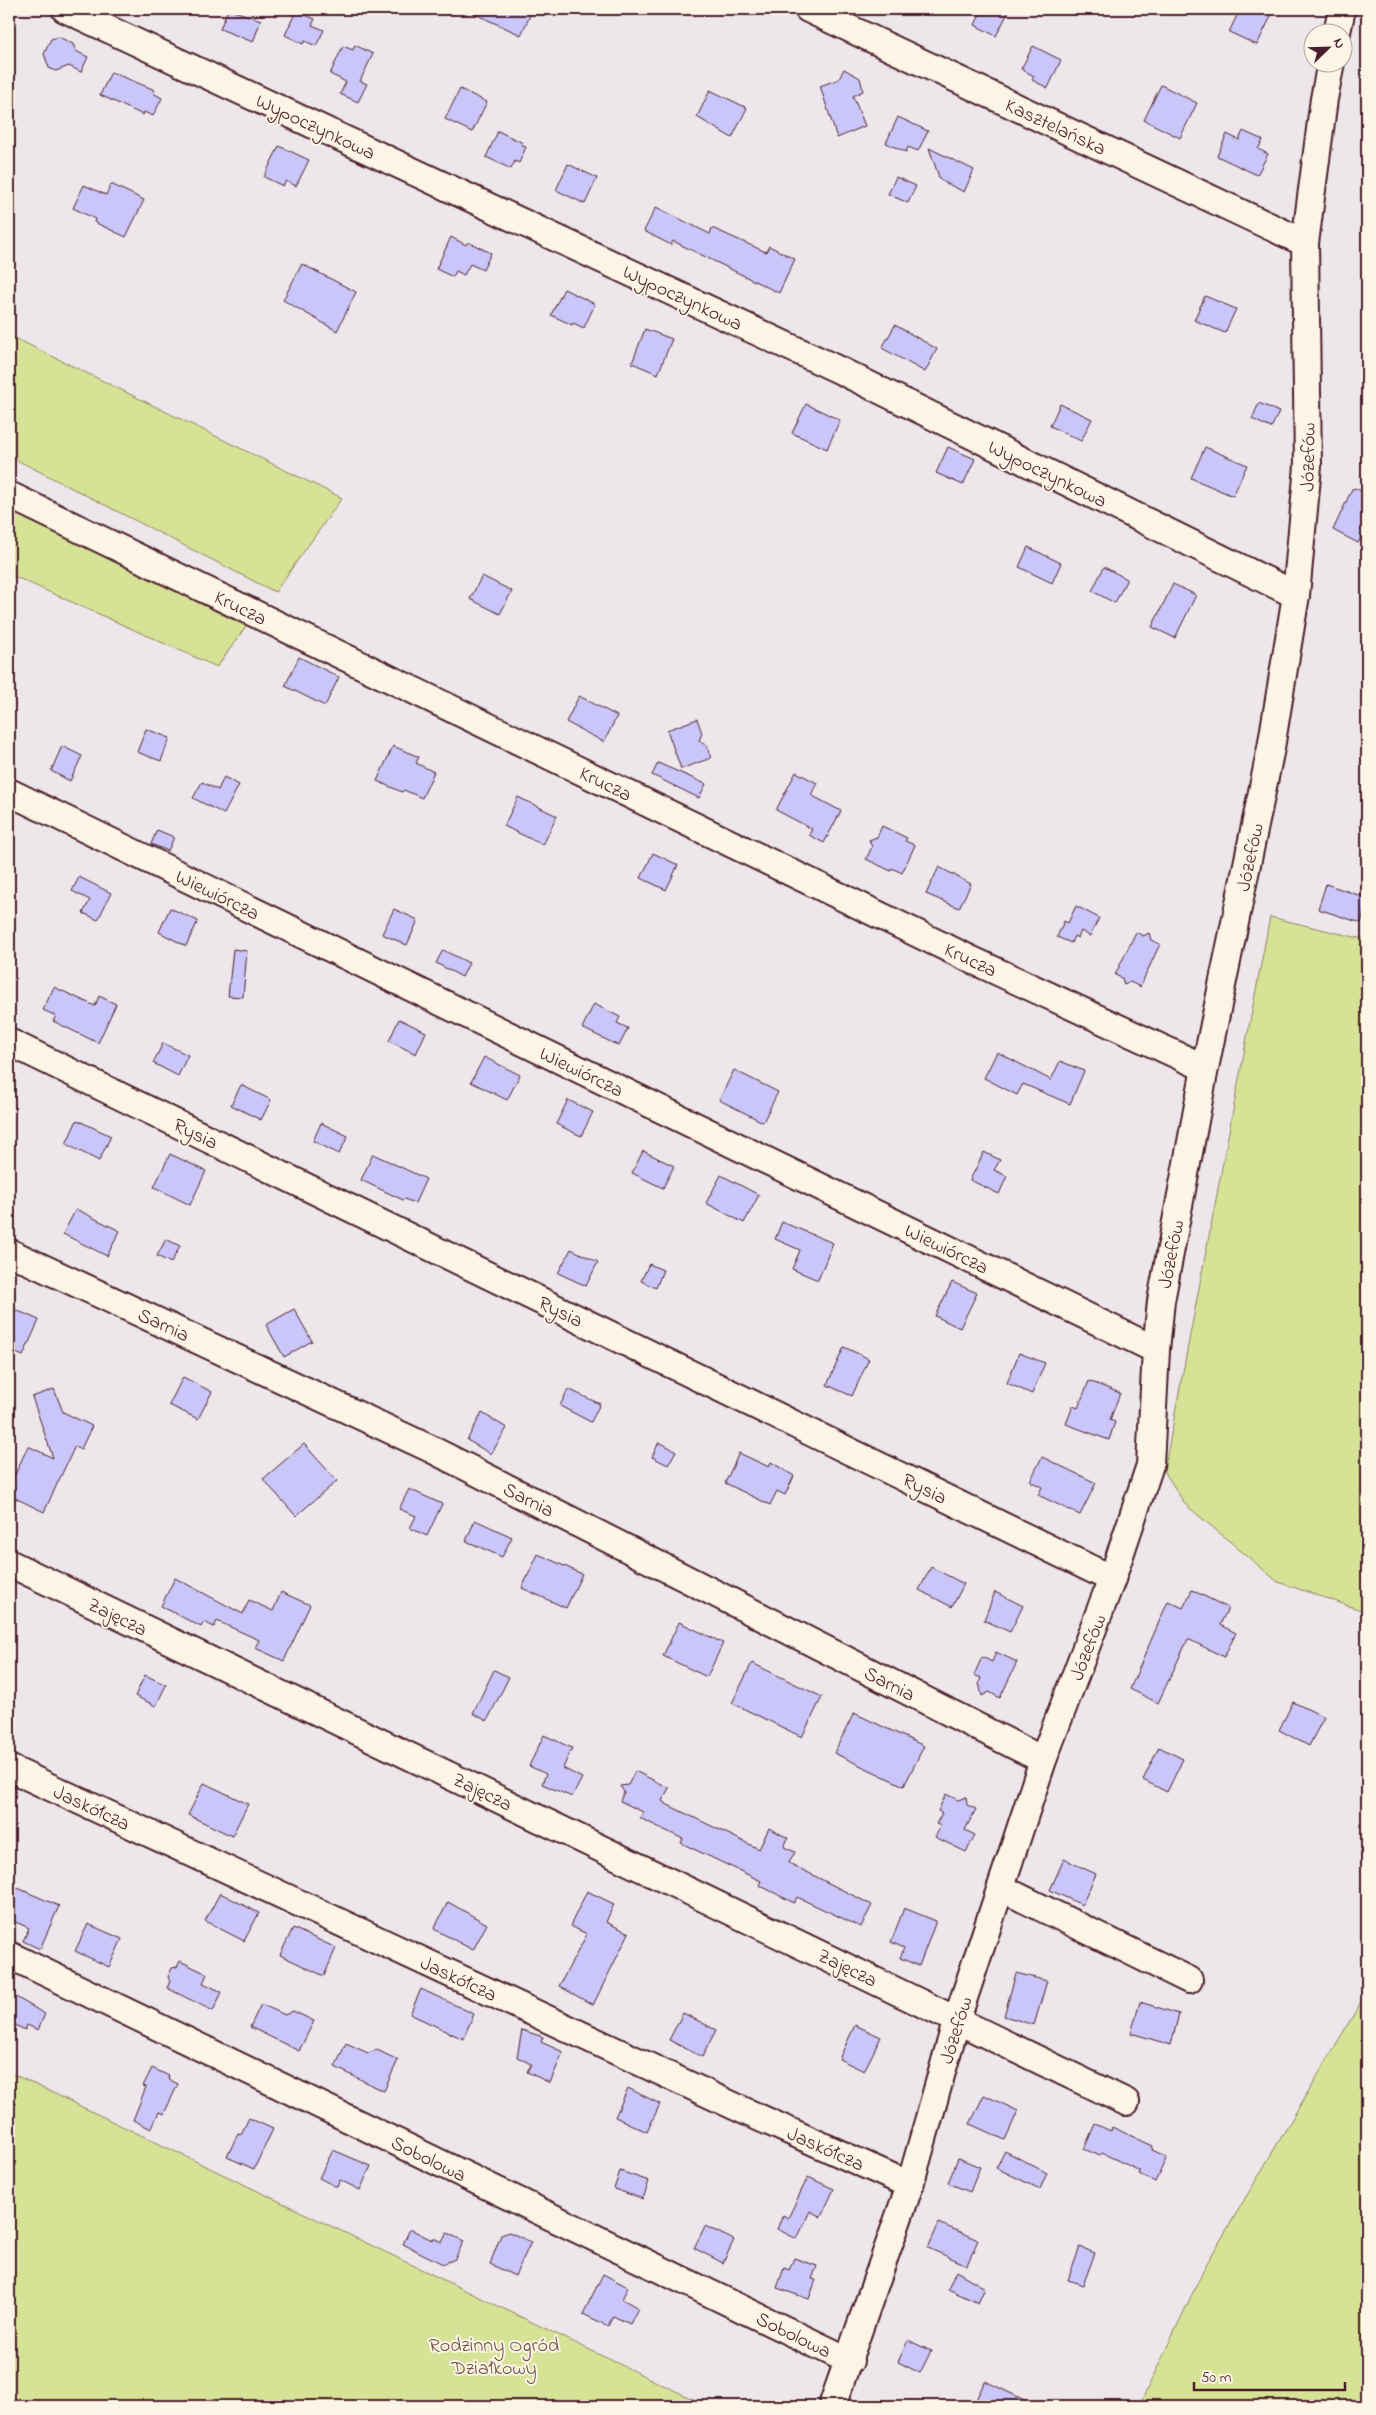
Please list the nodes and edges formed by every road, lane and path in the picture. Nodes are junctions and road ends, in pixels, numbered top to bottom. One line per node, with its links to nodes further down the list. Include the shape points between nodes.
1 (65, 9): 8 (street, Wypoczynkowa, via 839,370)
2 (808, 9): 6 (street, Kasztelańska)
3 (1342, 9): 4 (street)
4 (1339, 22)
5 (1329, 72): 6 (street, Józefów)
6 (1304, 243): 8 (street, Józefów, via 1308,466)
7 (9, 494): 11 (street, Krucza, via 970,959)
8 (1296, 595): 11 (street, Józefów, via 1271,748)
9 (9, 792): 13 (street, Wiewiórcza)
10 (9, 1042): 15 (street, Rysia)
11 (1205, 1068): 13 (street, Józefów, via 1161,1301)
12 (9, 1252): 16 (street, Sarnia, via 431,1449)
13 (1156, 1350): 15 (street, Józefów, via 1150,1465)
14 (9, 1563): 21 (street, Zajęcza)
15 (1112, 1580): 16 (street, Józefów)
16 (1043, 1760): 18 (street, Józefów)
17 (9, 1768): 23 (street, Jaskółcza)
18 (1000, 1888): 20 (street); 21 (street, Józefów)
19 (9, 1955): 24 (street, Sobolowa)
20 (1189, 1980)
21 (957, 2020): 22 (street, Zajęcza); 23 (street, Józefów)
22 (1126, 2102)
23 (910, 2185): 24 (street, Józefów)
24 (850, 2360): 25 (street, Józefów)
25 (832, 2406)

